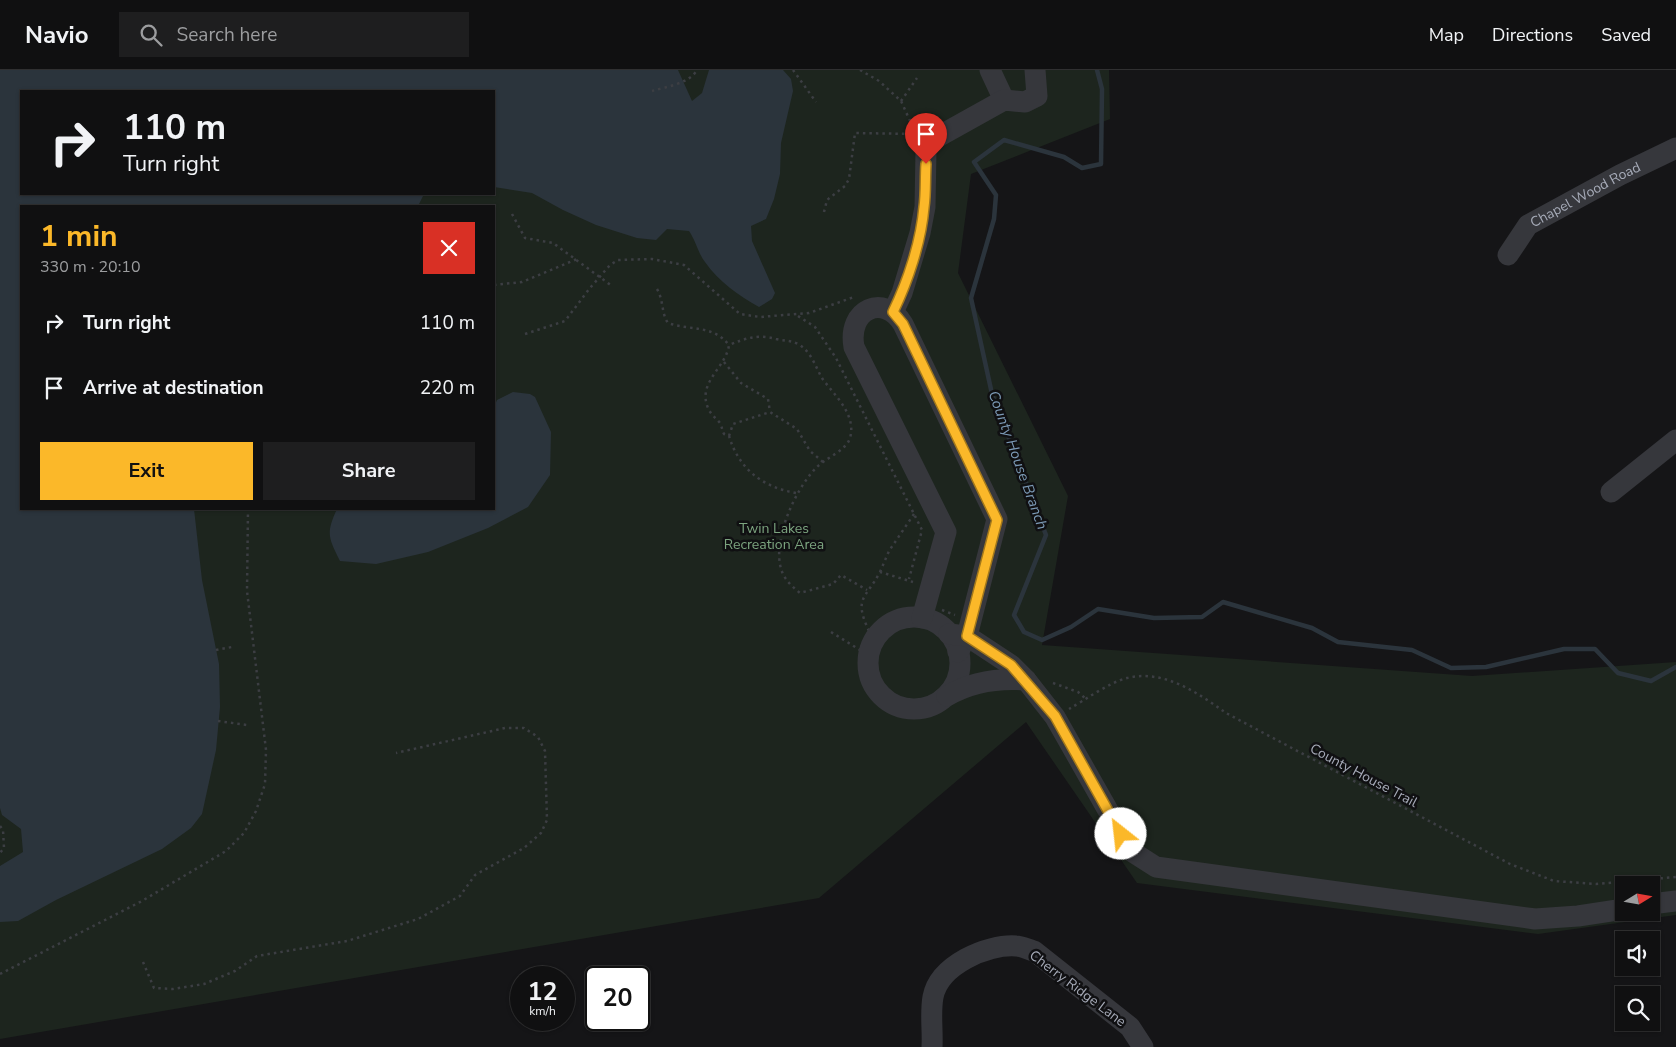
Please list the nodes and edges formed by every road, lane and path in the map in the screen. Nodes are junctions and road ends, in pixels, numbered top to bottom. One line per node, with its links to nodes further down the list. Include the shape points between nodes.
1 (697, 70): 7 (path, via 687,79)
2 (793, 70): 10 (path)
3 (860, 70): 9 (path, via 879,80)
4 (990, 70): 8 (street)
5 (1035, 70): 8 (street, via 1037,96 1026,102)
6 (917, 78): 9 (path)
7 (652, 91)
8 (1004, 100): 11 (street)
9 (902, 101): 11 (path)
10 (816, 102)
11 (925, 137): 13 (path, via 854,133 849,179 827,200); 22 (street, via 924,207 920,233)
12 (1676, 148): 15 (street, Chapel Wood Road, via 1528,225)
13 (824, 212)
14 (512, 214): 16 (path, via 525,238 554,244)
15 (1508, 255)
16 (577, 260): 17 (path); 18 (path, via 522,282)
17 (600, 277): 19 (path); 23 (path, via 618,260 670,261 694,272 740,314); 24 (path, via 565,321)
18 (495, 285)
19 (612, 286)
20 (657, 290): 25 (path, via 668,323 710,330)
21 (857, 295): 23 (path)
22 (893, 312): 37 (street, via 884,308 867,311 858,318 852,334 854,347 946,532); 41 (street, via 903,324 997,520)
23 (798, 316): 34 (path, via 814,328 836,358)
24 (525, 334)
25 (728, 345): 26 (path); 30 (path, via 762,335 790,340 808,352 822,378 844,406 850,423 850,437 844,446)
26 (724, 362): 27 (path, via 741,383 768,399); 28 (path, via 710,380 705,400 711,414 722,425 724,434)
27 (770, 412): 28 (path, via 733,424); 30 (path, via 797,429 810,450)
28 (729, 436): 32 (path, via 748,472 771,487)
29 (1676, 440): 31 (street)
30 (823, 462): 32 (path)
31 (1611, 492)
32 (796, 493): 36 (path, via 782,534 780,564 783,576 800,592 833,584 841,575)
33 (248, 510): 58 (path, via 248,591 266,750 265,784 256,811 244,833 226,851 142,901)
34 (914, 514): 35 (path, via 889,551); 35 (path, via 922,530 910,580)
35 (880, 572): 36 (path)
36 (867, 590): 39 (path, via 861,605)
37 (922, 618): 41 (street, via 937,624); 44 (street, via 894,622 882,630)
38 (882, 622): 39 (path)
39 (869, 630): 44 (path)
40 (832, 632): 44 (path)
41 (958, 641): 45 (street, via 1011,665); 46 (street, via 960,668 956,683)
42 (232, 647): 43 (path)
43 (216, 650)
44 (863, 656): 46 (street, via 872,684 892,705 921,709)
45 (1026, 680): 46 (street, via 972,684); 47 (street)
46 (947, 696)
47 (1055, 716): 53 (path, County House Trail, via 1126,678 1160,678 1192,689 1226,713 1519,868 1554,881 1596,884); 56 (street, via 1131,851 1156,867 1535,919)
48 (218, 721): 49 (path)
49 (247, 725)
50 (396, 753): 57 (path, via 505,728 524,728 538,737 545,751 547,820 541,834 524,848 475,875 460,896 418,919 347,941 257,956 235,971 204,984 173,989 154,988)
51 (0, 826): 52 (path, via 4,848)
52 (0, 853)
53 (1676, 876)
54 (1676, 900): 55 (street)
55 (1660, 903)
56 (1615, 910)
57 (144, 962)
58 (0, 974)
59 (932, 1047): 60 (street, Cherry Ridge Lane, via 933,995 948,970 965,958 990,948 1017,946 1034,952 1130,1027)
60 (1143, 1047)

